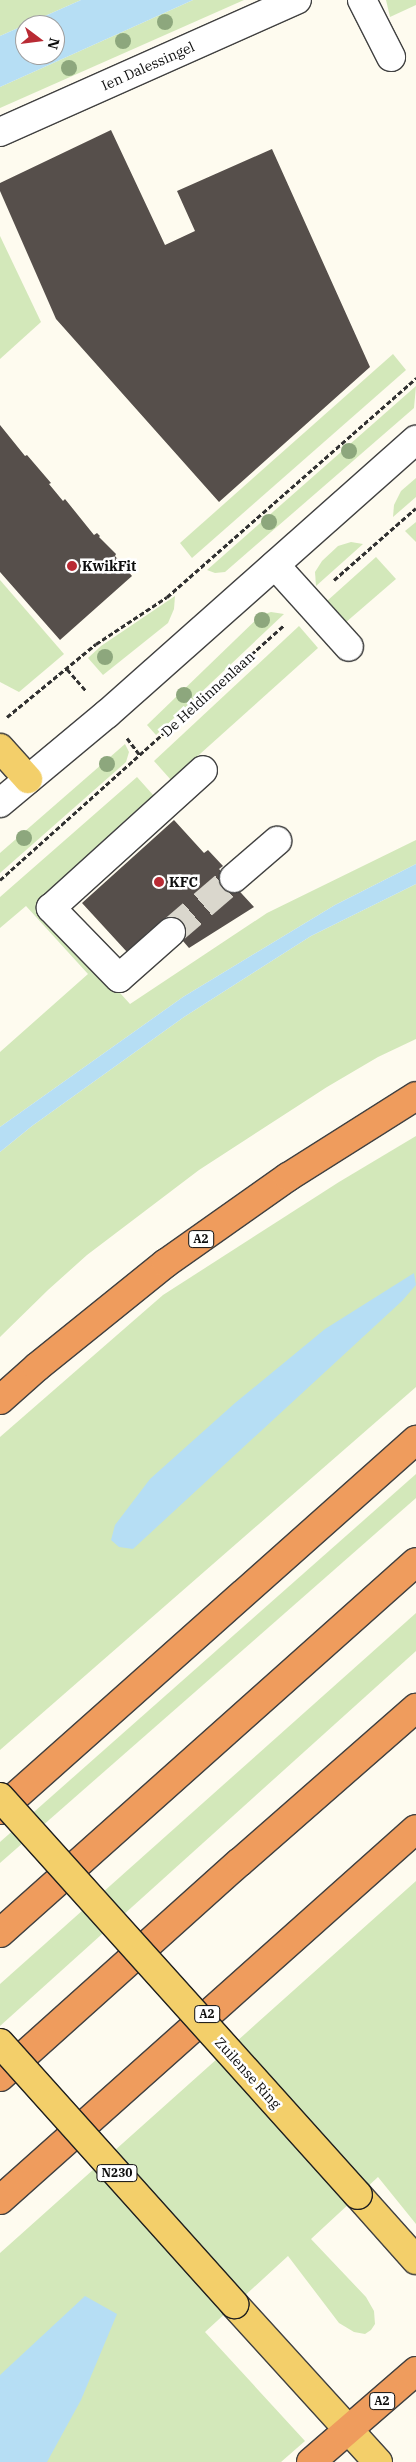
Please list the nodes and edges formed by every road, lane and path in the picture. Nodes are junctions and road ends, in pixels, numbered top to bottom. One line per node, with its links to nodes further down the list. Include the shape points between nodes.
1 (297, 0): 4 (street, Ien Dalessingel)
2 (362, 0): 3 (street)
3 (391, 57)
4 (0, 132)
5 (416, 378): 11 (path, via 167,597 96,644)
6 (416, 440): 8 (street)
7 (416, 508): 9 (path, De Heldinnenlaan)
8 (275, 565): 9 (street); 14 (street, via 107,714)
9 (308, 603): 10 (street); 18 (path, De Heldinnenlaan)
10 (349, 647)
11 (0, 723)
12 (0, 748): 14 (main road)
13 (203, 770): 19 (street, via 51,908 118,978)
14 (28, 779): 15 (street)
15 (0, 803)
16 (277, 840): 17 (street)
17 (234, 878)
18 (0, 880)
19 (171, 932)
20 (416, 1096): 21 (highway, A2, via 288,1177 166,1263)
21 (0, 1400)
22 (416, 1440): 26 (highway)
23 (416, 1562): 28 (highway)
24 (416, 1708): 30 (highway)
25 (0, 1797): 32 (main road, Zuilense Ring, bridge)
26 (0, 1810)
27 (416, 1829): 31 (highway, A2)
28 (0, 1933)
29 (0, 2043): 34 (main road, N230, bridge)
30 (0, 2078)
31 (0, 2200)
32 (416, 2260)
33 (416, 2371): 34 (highway, A2)
34 (347, 2431): 35 (highway, A2); 36 (main road, N230)
35 (311, 2462)
36 (378, 2462)

